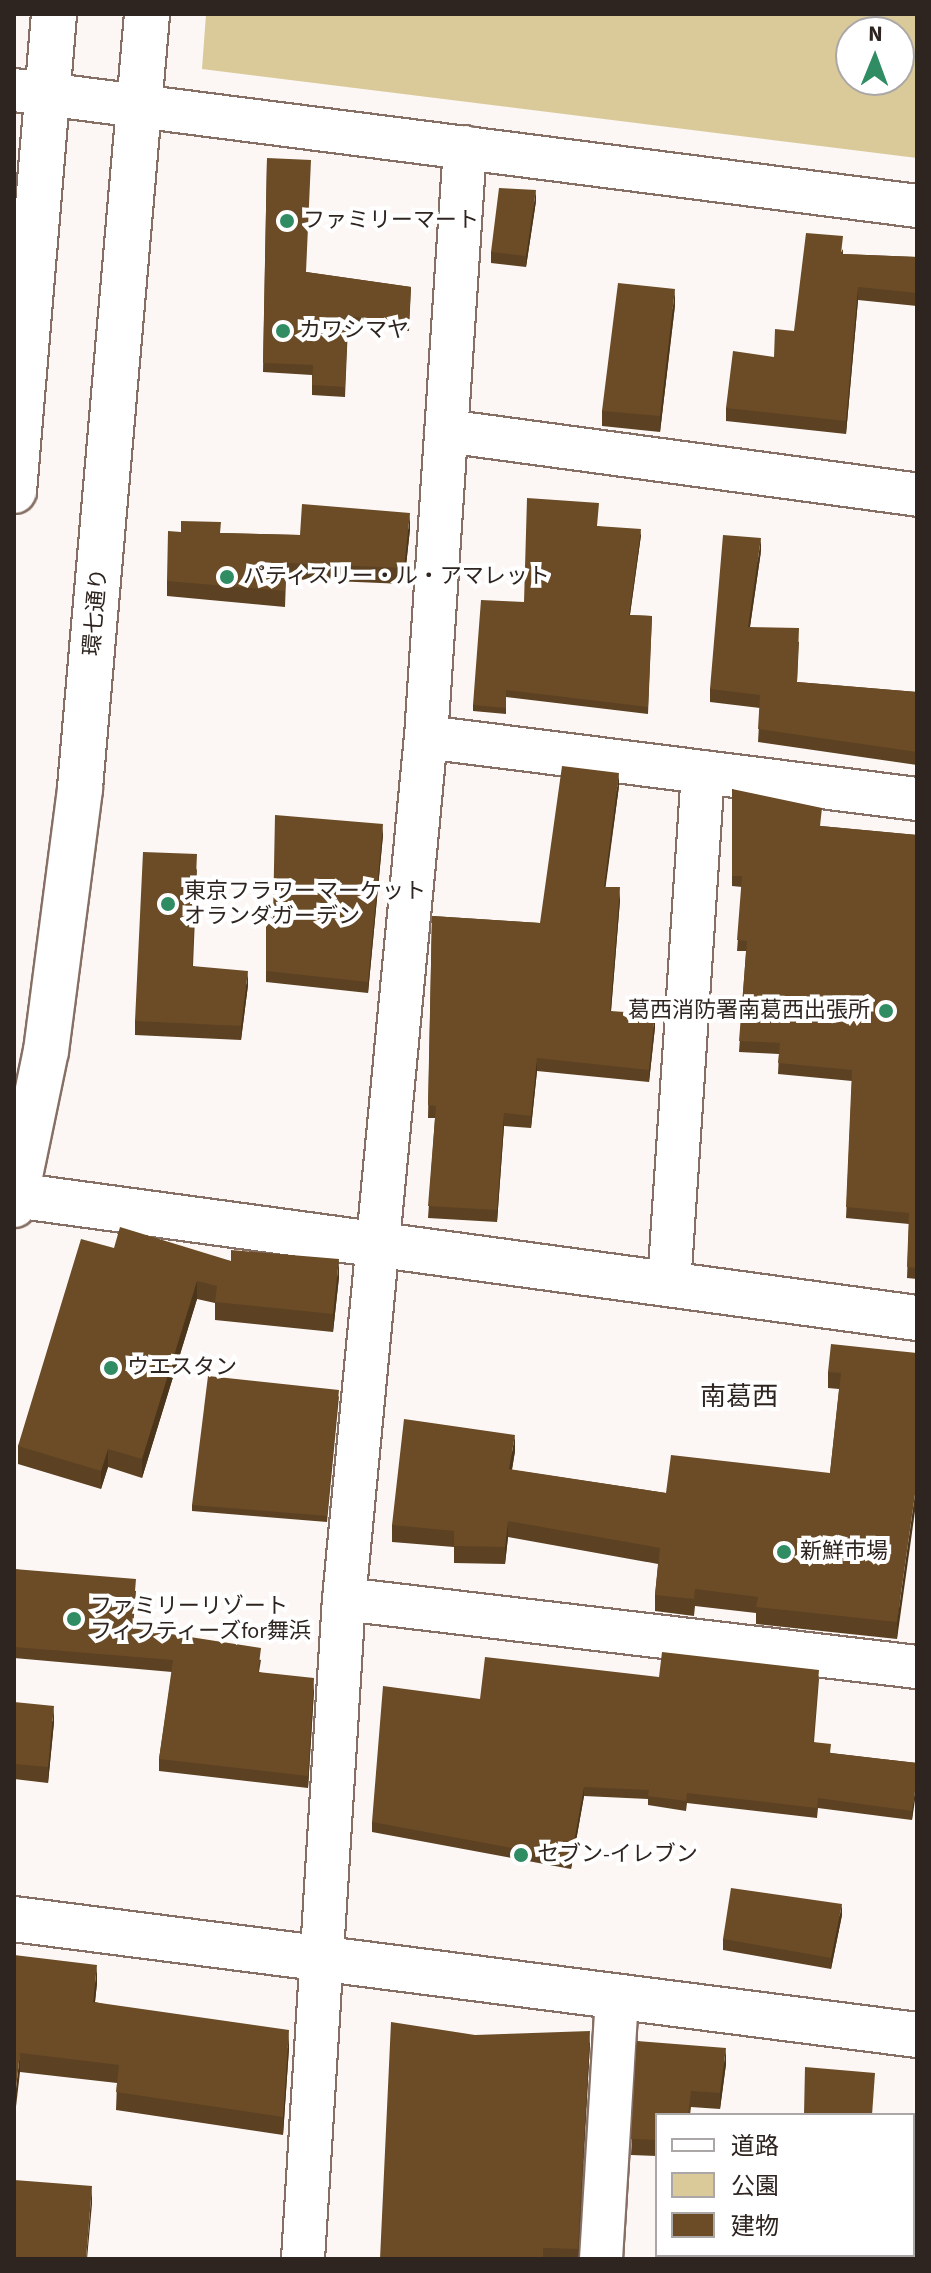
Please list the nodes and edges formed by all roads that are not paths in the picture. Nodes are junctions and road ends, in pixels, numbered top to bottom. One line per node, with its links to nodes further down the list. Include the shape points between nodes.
1 (54, 14): 3 (street)
2 (147, 14): 4 (street, 環七通り)
3 (31, 92): 4 (street); 8 (street)
4 (139, 105): 5 (street); 13 (street, 環七通り, via 80,788 46,1051)
5 (465, 147): 6 (street); 7 (street)
6 (917, 206)
7 (446, 431): 9 (street); 10 (street)
8 (14, 491)
9 (917, 495)
10 (426, 737): 11 (street); 14 (street)
11 (703, 772): 12 (street); 15 (street)
12 (917, 799)
13 (15, 1199): 14 (street)
14 (382, 1248): 15 (street); 17 (street)
15 (669, 1285): 16 (street)
16 (917, 1318)
17 (344, 1599): 18 (street); 20 (street)
18 (917, 1667)
19 (14, 1919): 20 (street)
20 (327, 1961): 21 (street); 25 (street)
21 (617, 1998): 22 (street); 26 (street)
22 (917, 2035)
23 (917, 2159): 24 (street)
24 (915, 2192)
25 (303, 2259)
26 (601, 2259)

